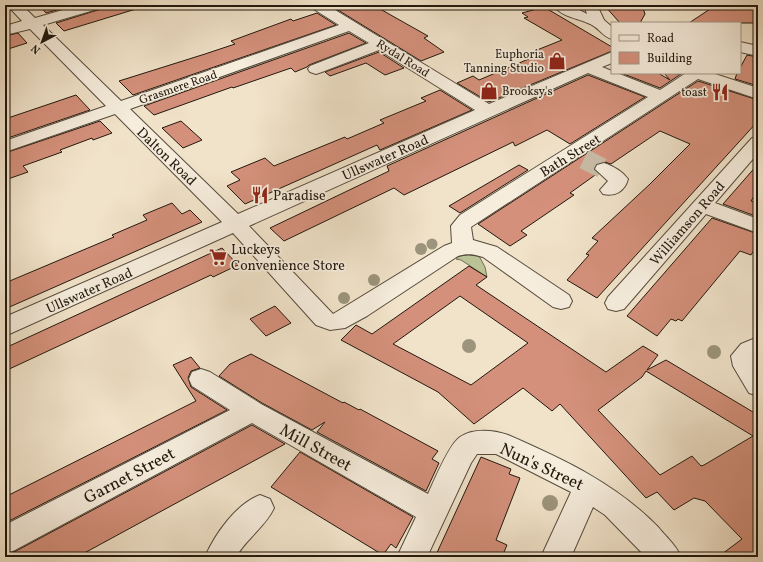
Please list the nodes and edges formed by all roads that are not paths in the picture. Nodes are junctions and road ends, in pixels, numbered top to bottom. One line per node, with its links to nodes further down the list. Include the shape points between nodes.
1 (14, 5): 7 (street, Dalton Road)
2 (96, 5): 7 (street)
3 (317, 5): 8 (street, Rydal Road)
4 (560, 5): 6 (street, via 577,15)
5 (591, 5): 6 (street)
6 (598, 22): 10 (street)
7 (32, 23): 9 (street); 21 (street, Dalton Road)
8 (351, 26): 11 (street, Rydal Road); 21 (street, Grasmere Road)
9 (5, 31)
10 (611, 34)
11 (381, 44): 16 (street); 22 (street, Rydal Road)
12 (741, 47): 13 (street)
13 (758, 51)
14 (611, 57): 15 (street, Ullswater Road)
15 (588, 67): 20 (street); 22 (street, Ullswater Road)
16 (316, 69)
17 (694, 74): 20 (street, Bath Street)
18 (699, 74): 19 (street)
19 (758, 94)
20 (661, 96): 30 (street, Bath Street, via 579,156 467,220 461,226)
21 (117, 108): 23 (street, Grasmere Road); 28 (street, Dalton Road)
22 (488, 111): 28 (street, Ullswater Road)
23 (5, 147)
24 (754, 152): 27 (street, Williamson Road)
25 (604, 169): 26 (street, via 618,179)
26 (610, 190)
27 (702, 205): 29 (street); 32 (street, Williamson Road)
28 (235, 225): 30 (street, Dalton Road, via 315,312 330,322 337,322 361,310 451,251); 33 (street, Ullswater Road)
29 (758, 226)
30 (463, 247): 31 (street, via 474,247 490,252)
31 (561, 301)
32 (616, 303)
33 (5, 328)
34 (758, 346): 36 (street, via 743,356 745,366)
35 (201, 379): 37 (street, Mill Street)
36 (758, 386)
37 (252, 411): 40 (street, Mill Street); 41 (street, Garnet Street)
38 (588, 487): 40 (street, Nun's Street, via 499,443 482,442 469,446 461,455); 44 (street); 45 (street, Nun's Street, via 615,506)
39 (260, 508): 42 (street, via 231,538)
40 (434, 512): 43 (street, Nun's Street)
41 (5, 540)
42 (220, 557)
43 (412, 557)
44 (556, 557)
45 (666, 557)

